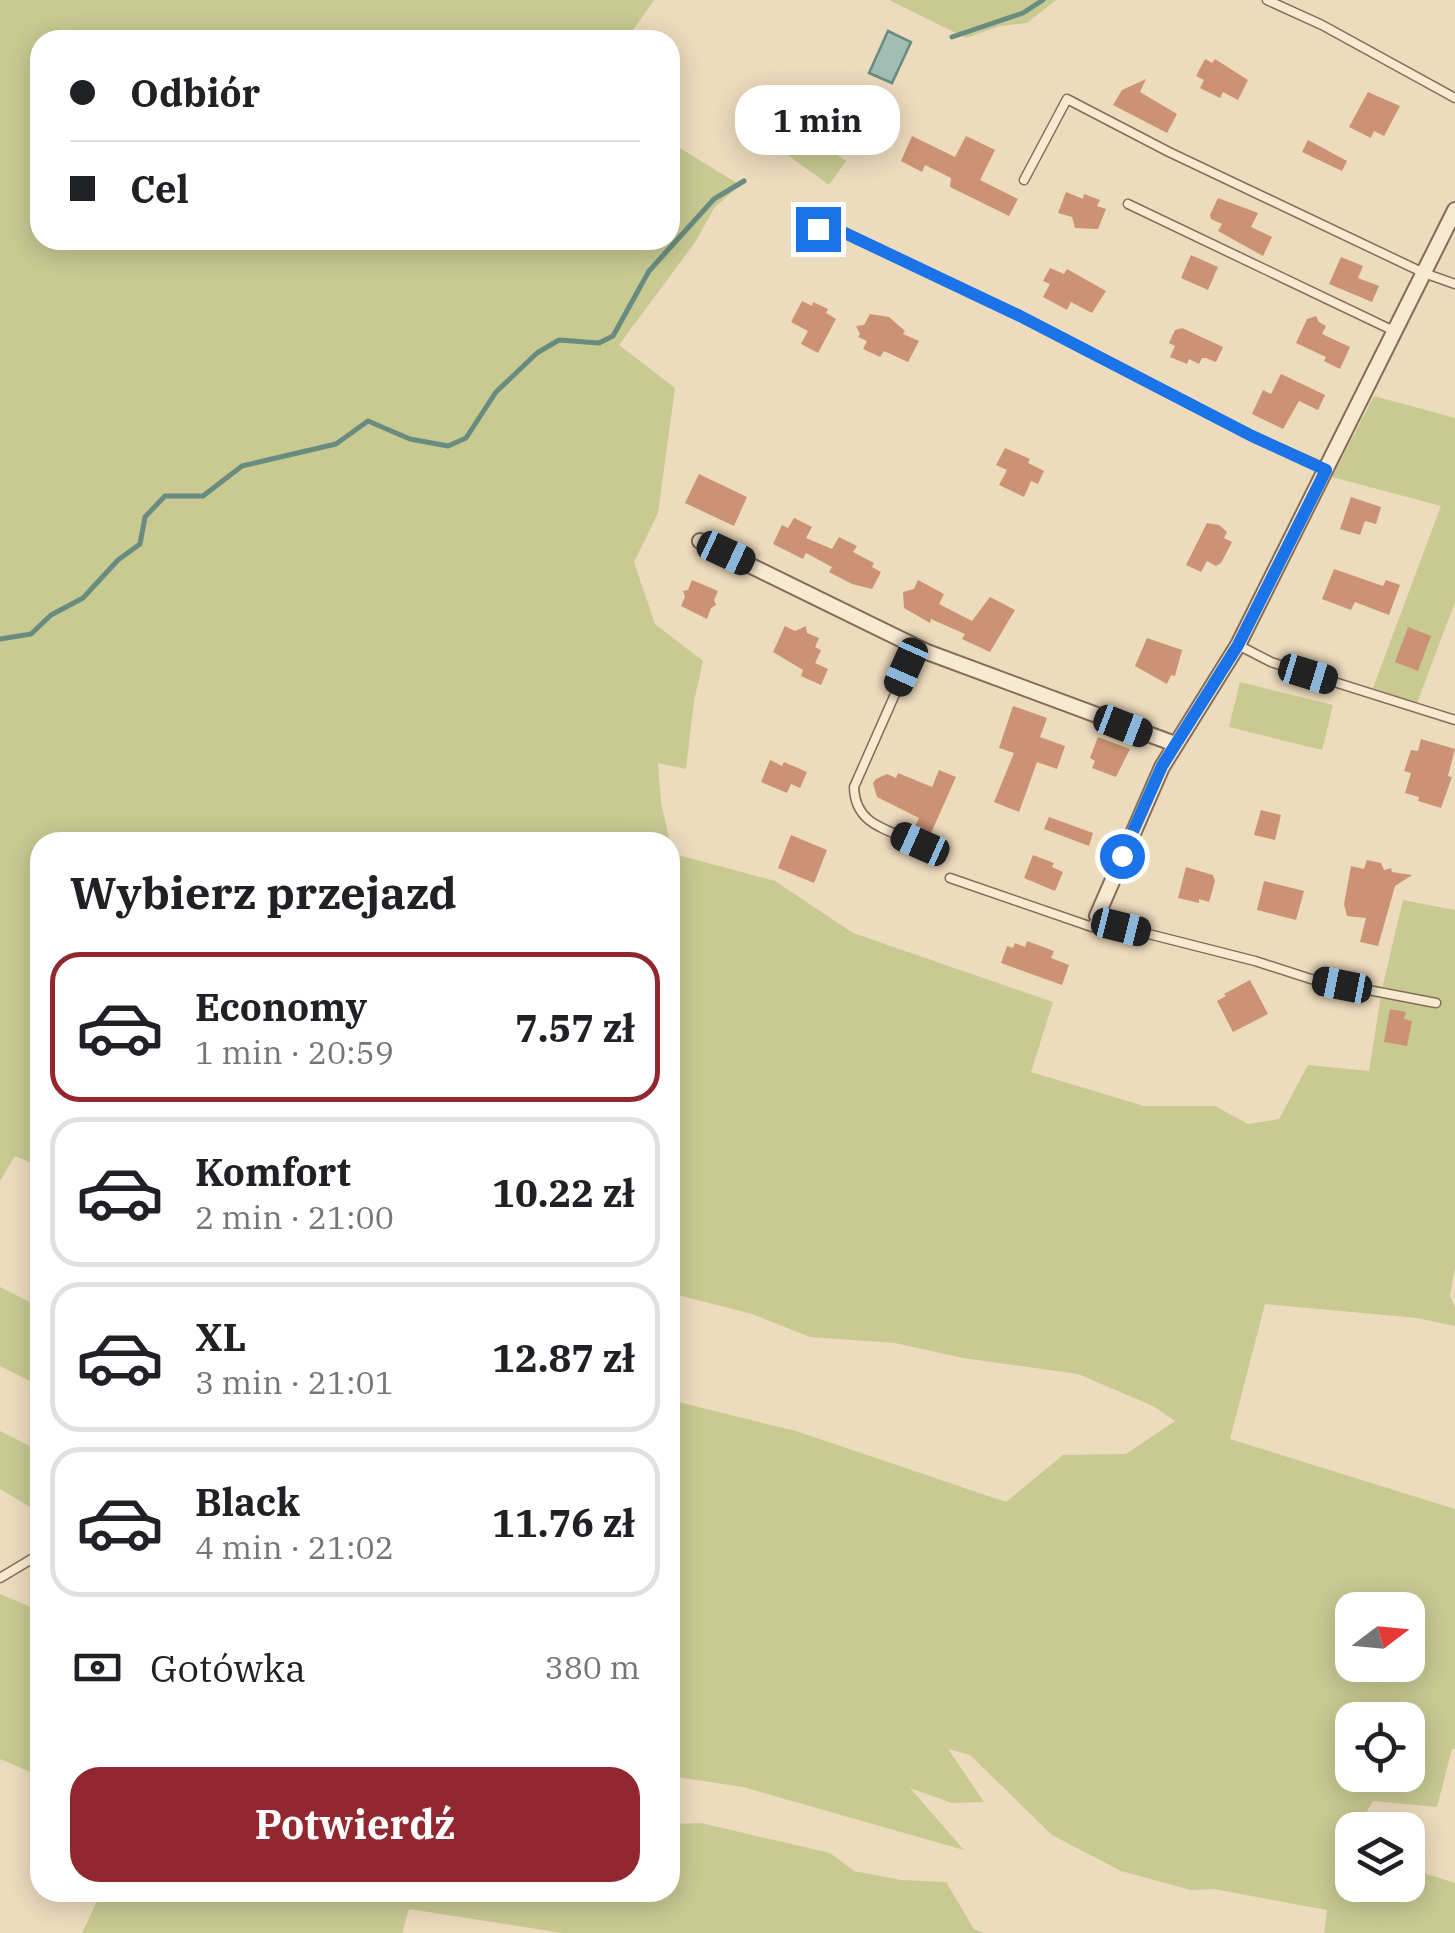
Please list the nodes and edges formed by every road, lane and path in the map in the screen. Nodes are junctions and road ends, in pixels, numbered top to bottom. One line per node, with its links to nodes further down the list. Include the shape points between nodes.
1 (1267, 0): 2 (lane)
2 (1455, 98)
3 (1024, 180): 7 (lane, via 1068,99)
4 (1128, 204): 9 (lane)
5 (1455, 210): 7 (street)
6 (818, 229): 10 (lane, via 848,234)
7 (1424, 273): 8 (lane); 9 (street)
8 (1455, 284)
9 (1394, 332): 10 (street)
10 (1326, 470): 12 (street)
11 (700, 541): 13 (street)
12 (1238, 645): 14 (lane, via 1271,662); 15 (street)
13 (927, 652): 15 (street); 16 (lane, via 906,667 854,786 864,818)
14 (1455, 720)
15 (1175, 744): 18 (street)
16 (920, 844)
17 (950, 878): 18 (lane, via 1092,927)
18 (1097, 916): 19 (lane, via 1312,979)
19 (1436, 1004)
20 (30, 1560): 21 (lane)
21 (0, 1578)

